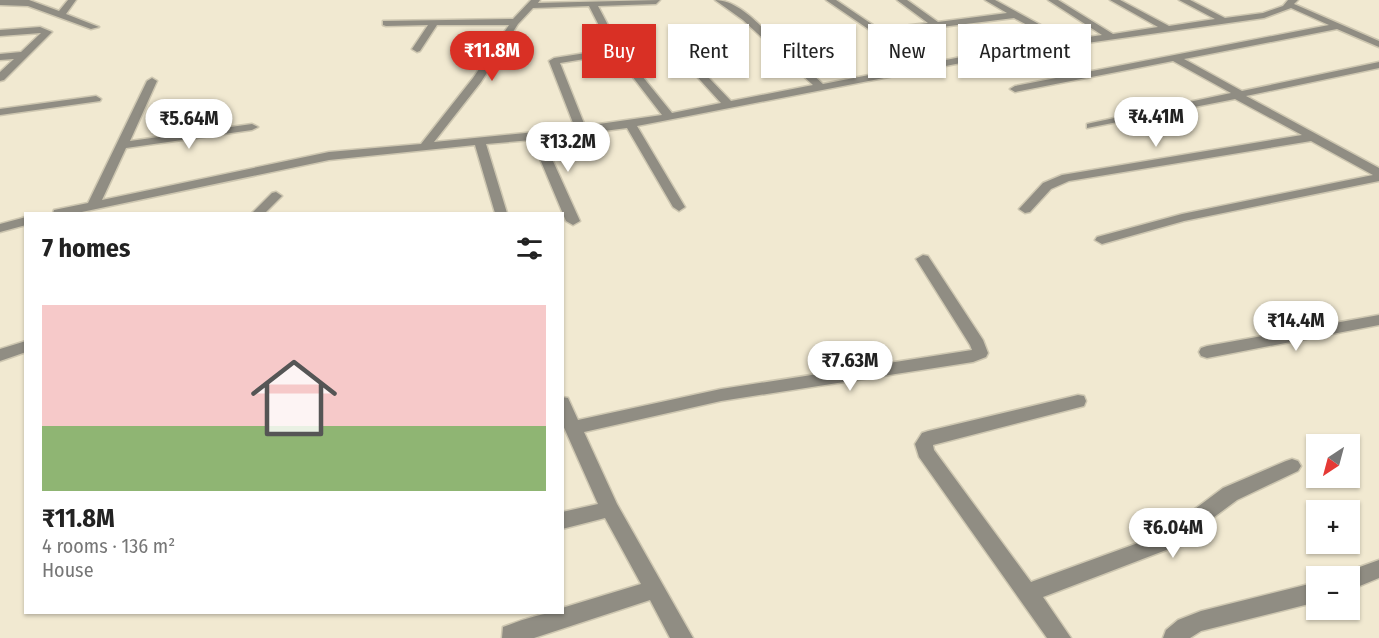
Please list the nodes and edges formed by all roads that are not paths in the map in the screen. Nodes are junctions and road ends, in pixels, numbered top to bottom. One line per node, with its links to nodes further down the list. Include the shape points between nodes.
1 (72, 0): 14 (street)
2 (719, 0): 28 (street)
3 (830, 0): 24 (street)
4 (901, 0): 21 (street)
5 (989, 0): 15 (street)
6 (1052, 0): 30 (street)
7 (1114, 0): 27 (street)
8 (1183, 0): 16 (street)
9 (656, 1): 13 (street)
10 (0, 2): 14 (street, via 28,3)
11 (1291, 2): 16 (street, via 1279,12); 25 (street)
12 (533, 3): 13 (street); 17 (street)
13 (593, 5): 20 (street)
14 (61, 15): 26 (street)
15 (1014, 15): 22 (street); 23 (street)
16 (1226, 21): 27 (street)
17 (515, 22): 19 (street); 60 (street, via 477,80)
18 (386, 23): 19 (street)
19 (434, 23): 33 (street)
20 (603, 24)
21 (936, 24)
22 (945, 24)
23 (1031, 24)
24 (868, 26)
25 (1338, 26): 32 (street); 37 (street)
26 (94, 27)
27 (1168, 29): 30 (street)
28 (761, 32)
29 (0, 33): 34 (street, via 46,31)
30 (1112, 37): 31 (street)
31 (1091, 40)
32 (1379, 44)
33 (417, 49)
34 (24, 55): 35 (street); 40 (street)
35 (0, 57)
36 (582, 57): 55 (street, via 554,61)
37 (1175, 58): 46 (street); 47 (street)
38 (958, 60): 45 (street)
39 (1379, 65): 47 (street)
40 (0, 78)
41 (639, 78): 51 (street)
42 (704, 78): 49 (street)
43 (811, 78): 45 (street)
44 (152, 81): 59 (street)
45 (820, 86): 49 (street)
46 (1015, 89)
47 (1238, 95): 54 (street); 57 (street)
48 (96, 99): 50 (street)
49 (728, 104): 51 (street)
50 (0, 112)
51 (669, 116): 52 (street)
52 (630, 124): 55 (street); 64 (street)
53 (252, 126): 59 (street)
54 (1091, 126)
55 (581, 130): 56 (street)
56 (536, 136): 58 (street); 69 (street)
57 (1313, 137): 61 (street); 65 (street, via 1066,178 1047,186)
58 (479, 140): 60 (street); 68 (street)
59 (122, 145): 63 (street)
60 (426, 145): 63 (street, via 329,156)
61 (1379, 175): 72 (street, via 1182,218)
62 (276, 196): 67 (street)
63 (93, 206): 66 (street)
64 (679, 207)
65 (1025, 209)
66 (64, 212)
67 (259, 212)
68 (501, 212)
69 (573, 221)
70 (24, 222): 71 (street)
71 (0, 228)
72 (1102, 240)
73 (923, 259): 80 (street, via 980,353 726,394 622,414)
74 (1379, 320): 76 (street)
75 (24, 347): 77 (street)
76 (1207, 352)
77 (0, 355)
78 (1078, 401): 87 (street, via 928,438 924,444 925,452)
79 (564, 408): 80 (street)
80 (573, 428): 82 (street)
81 (1292, 466): 87 (street, via 1230,494 1167,541)
82 (610, 508): 83 (street); 86 (street)
83 (564, 520)
84 (1379, 569): 85 (street)
85 (1360, 576)
86 (655, 589): 89 (street); 90 (street)
87 (1027, 593): 91 (street)
88 (1306, 595): 92 (street, via 1201,621)
89 (512, 635)
90 (682, 638)
91 (1060, 638)
92 (1174, 638)

